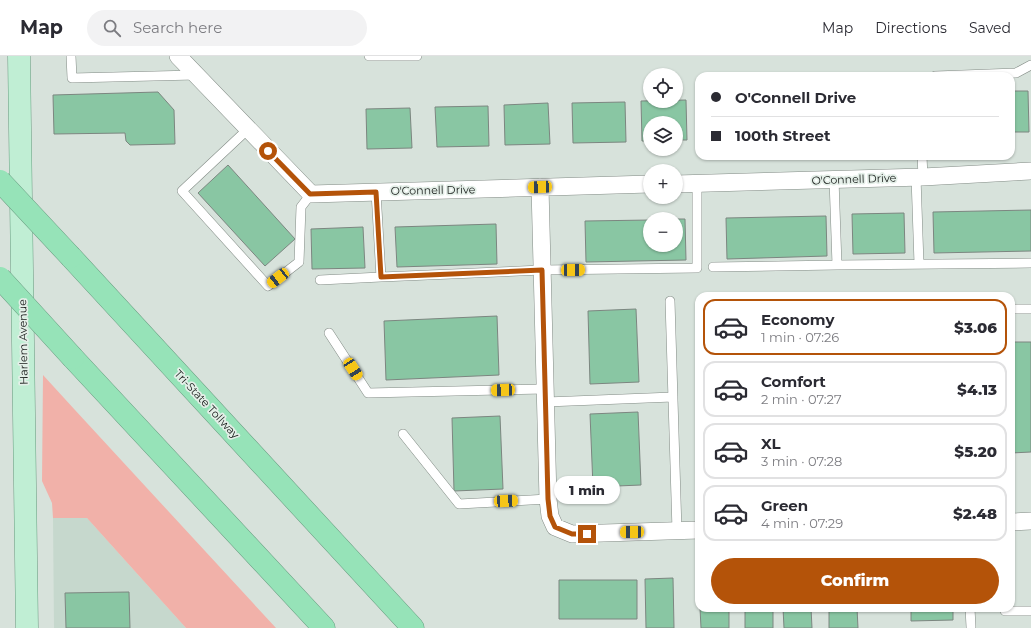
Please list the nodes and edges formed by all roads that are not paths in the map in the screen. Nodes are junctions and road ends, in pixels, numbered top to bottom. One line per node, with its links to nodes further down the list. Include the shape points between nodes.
1 (19, 56): 45 (main road, Harlem Avenue)
2 (71, 56): 8 (lane, via 72,78)
3 (178, 56): 8 (street)
4 (369, 56): 5 (lane)
5 (417, 56)
6 (1031, 65): 7 (lane)
7 (1015, 73)
8 (195, 75): 9 (street)
9 (247, 130): 20 (street); 20 (lane, via 182,191 268,286 299,262 301,207)
10 (921, 160): 12 (lane)
11 (1031, 171): 12 (street, O'Connell Drive)
12 (919, 177): 13 (street, O'Connell Drive); 22 (lane)
13 (834, 179): 15 (street, O'Connell Drive); 23 (lane)
14 (0, 181): 47 (highway, Tri-State Tollway, bridge)
15 (697, 183): 17 (street, O'Connell Drive); 25 (lane, via 697,268)
16 (643, 184): 18 (street, O'Connell Drive)
17 (683, 184)
18 (540, 187): 19 (street, O'Connell Drive); 25 (street)
19 (376, 192): 20 (street, O'Connell Drive); 26 (lane)
20 (310, 194)
21 (1031, 263): 22 (lane)
22 (919, 264): 23 (lane)
23 (837, 266): 24 (lane)
24 (713, 267)
25 (542, 270): 26 (lane); 33 (street)
26 (381, 277): 28 (lane)
27 (0, 278): 46 (highway, bridge)
28 (320, 280)
29 (670, 301): 34 (lane)
30 (1031, 309): 31 (lane)
31 (1015, 310)
32 (329, 333): 33 (lane, via 368,394)
33 (545, 395): 34 (lane); 36 (street)
34 (673, 397): 40 (lane)
35 (403, 434): 36 (lane, via 459,504)
36 (548, 499): 40 (street, via 550,516 555,527 572,534)
37 (1031, 521): 38 (street)
38 (1015, 522)
39 (695, 530): 40 (street)
40 (677, 531)
41 (1015, 611): 42 (lane)
42 (1031, 611)
43 (970, 612): 44 (lane)
44 (971, 627)
45 (27, 628)
46 (324, 628)
47 (413, 628)

